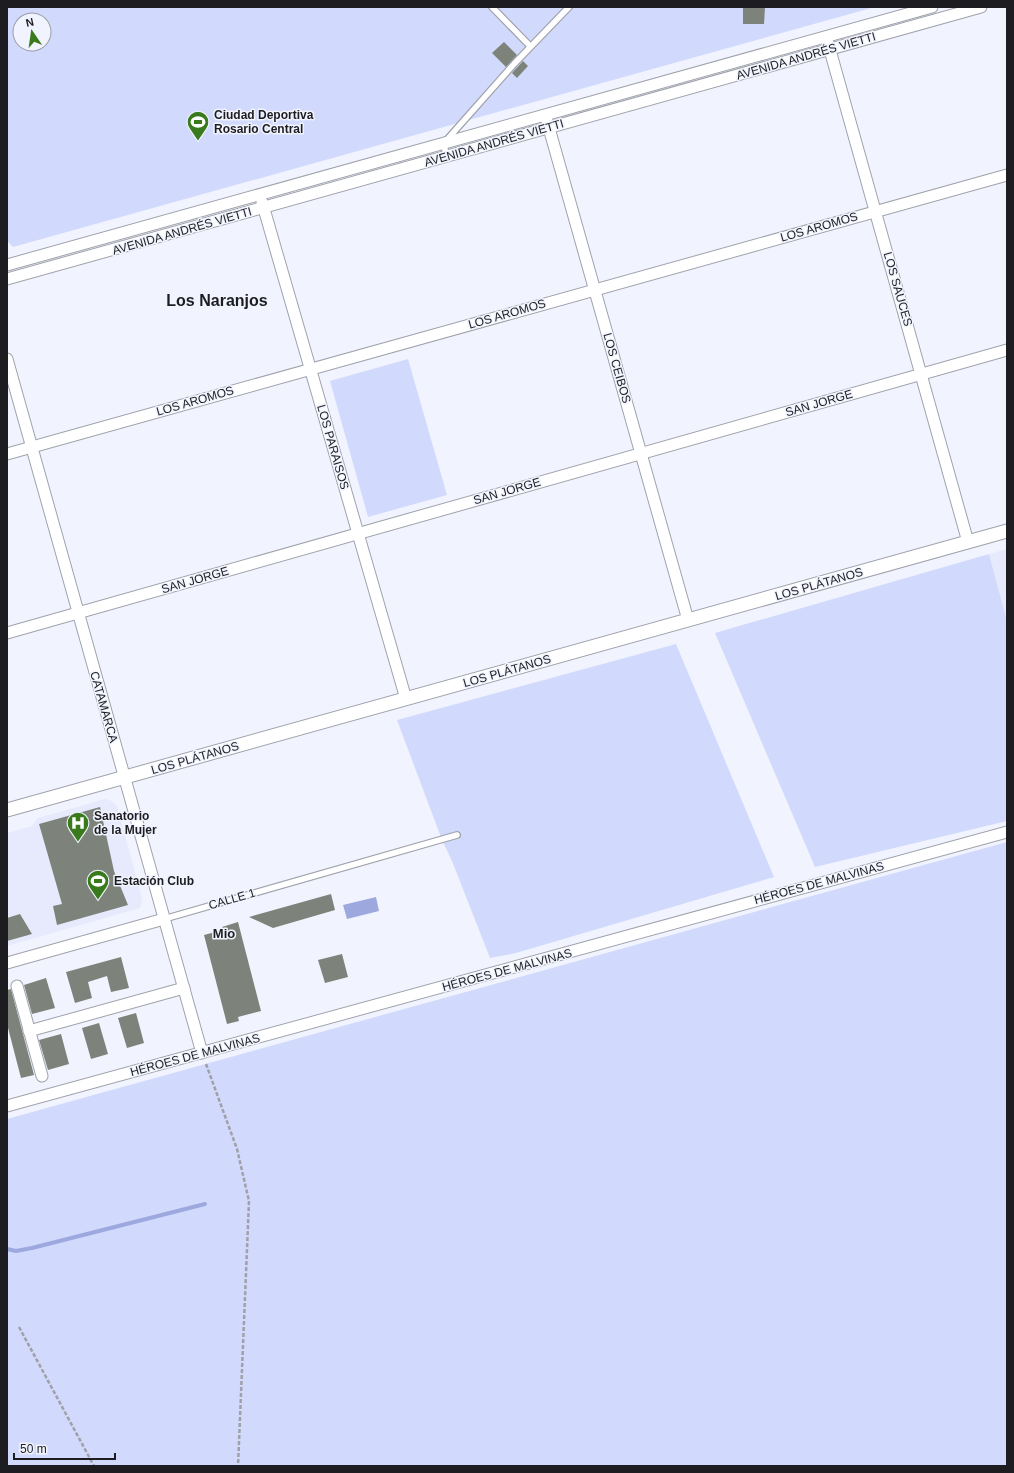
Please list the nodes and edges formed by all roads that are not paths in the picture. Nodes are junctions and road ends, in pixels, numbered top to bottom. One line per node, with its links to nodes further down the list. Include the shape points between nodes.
1 (492, 7): 6 (lane)
2 (569, 7): 6 (lane)
3 (932, 7): 5 (street, AVENIDA ANDRÉS VIETTI)
4 (981, 7): 7 (street, AVENIDA ANDRÉS VIETTI)
5 (827, 36): 7 (street, LOS SAUCES); 8 (street, AVENIDA ANDRÉS VIETTI)
6 (530, 46): 10 (lane)
7 (830, 49): 9 (street, AVENIDA ANDRÉS VIETTI); 15 (street, LOS SAUCES)
8 (546, 115): 9 (street, LOS CEIBOS); 10 (street, AVENIDA ANDRÉS VIETTI)
9 (549, 128): 11 (street, AVENIDA ANDRÉS VIETTI); 18 (street, LOS CEIBOS)
10 (444, 143): 11 (lane); 13 (street, AVENIDA ANDRÉS VIETTI)
11 (446, 156): 14 (street, AVENIDA ANDRÉS VIETTI)
12 (1007, 175): 15 (street, LOS AROMOS)
13 (260, 195): 14 (street, LOS PARAISOS); 16 (street, AVENIDA ANDRÉS VIETTI)
14 (264, 208): 17 (street, AVENIDA ANDRÉS VIETTI); 21 (street, LOS PARAISOS)
15 (876, 212): 18 (street, LOS AROMOS); 22 (street, LOS SAUCES)
16 (7, 265)
17 (7, 279)
18 (595, 290): 21 (street, LOS AROMOS); 24 (street, LOS CEIBOS)
19 (1007, 350): 22 (street, SAN JORGE)
20 (7, 359): 23 (street, CATAMARCA)
21 (311, 369): 23 (street, LOS AROMOS); 27 (street, LOS PARAISOS)
22 (921, 374): 24 (street, SAN JORGE); 28 (street, LOS SAUCES)
23 (32, 447): 25 (street, LOS AROMOS); 29 (street, CATAMARCA)
24 (641, 453): 27 (street, SAN JORGE); 30 (street, LOS CEIBOS)
25 (7, 454)
26 (1007, 531): 28 (street, LOS PLÁTANOS)
27 (358, 534): 29 (street, SAN JORGE); 32 (street, LOS PARAISOS)
28 (968, 542): 30 (street, LOS PLÁTANOS)
29 (78, 613): 31 (street, SAN JORGE); 33 (street, CATAMARCA)
30 (688, 620): 32 (street, LOS PLÁTANOS)
31 (7, 633)
32 (406, 699): 33 (street, LOS PLÁTANOS)
33 (124, 778): 34 (street, LOS PLÁTANOS); 37 (street, CATAMARCA)
34 (7, 810)
35 (1007, 832): 42 (street, HÉROES DE MALVINAS)
36 (457, 835): 37 (lane, CALLE 1)
37 (164, 919): 38 (street, CALLE 1); 40 (street, CATAMARCA)
38 (7, 963)
39 (17, 986): 41 (street)
40 (184, 988): 41 (street); 42 (street, CATAMARCA)
41 (29, 1031): 43 (street)
42 (202, 1054): 44 (street, HÉROES DE MALVINAS)
43 (42, 1076)
44 (7, 1106)

